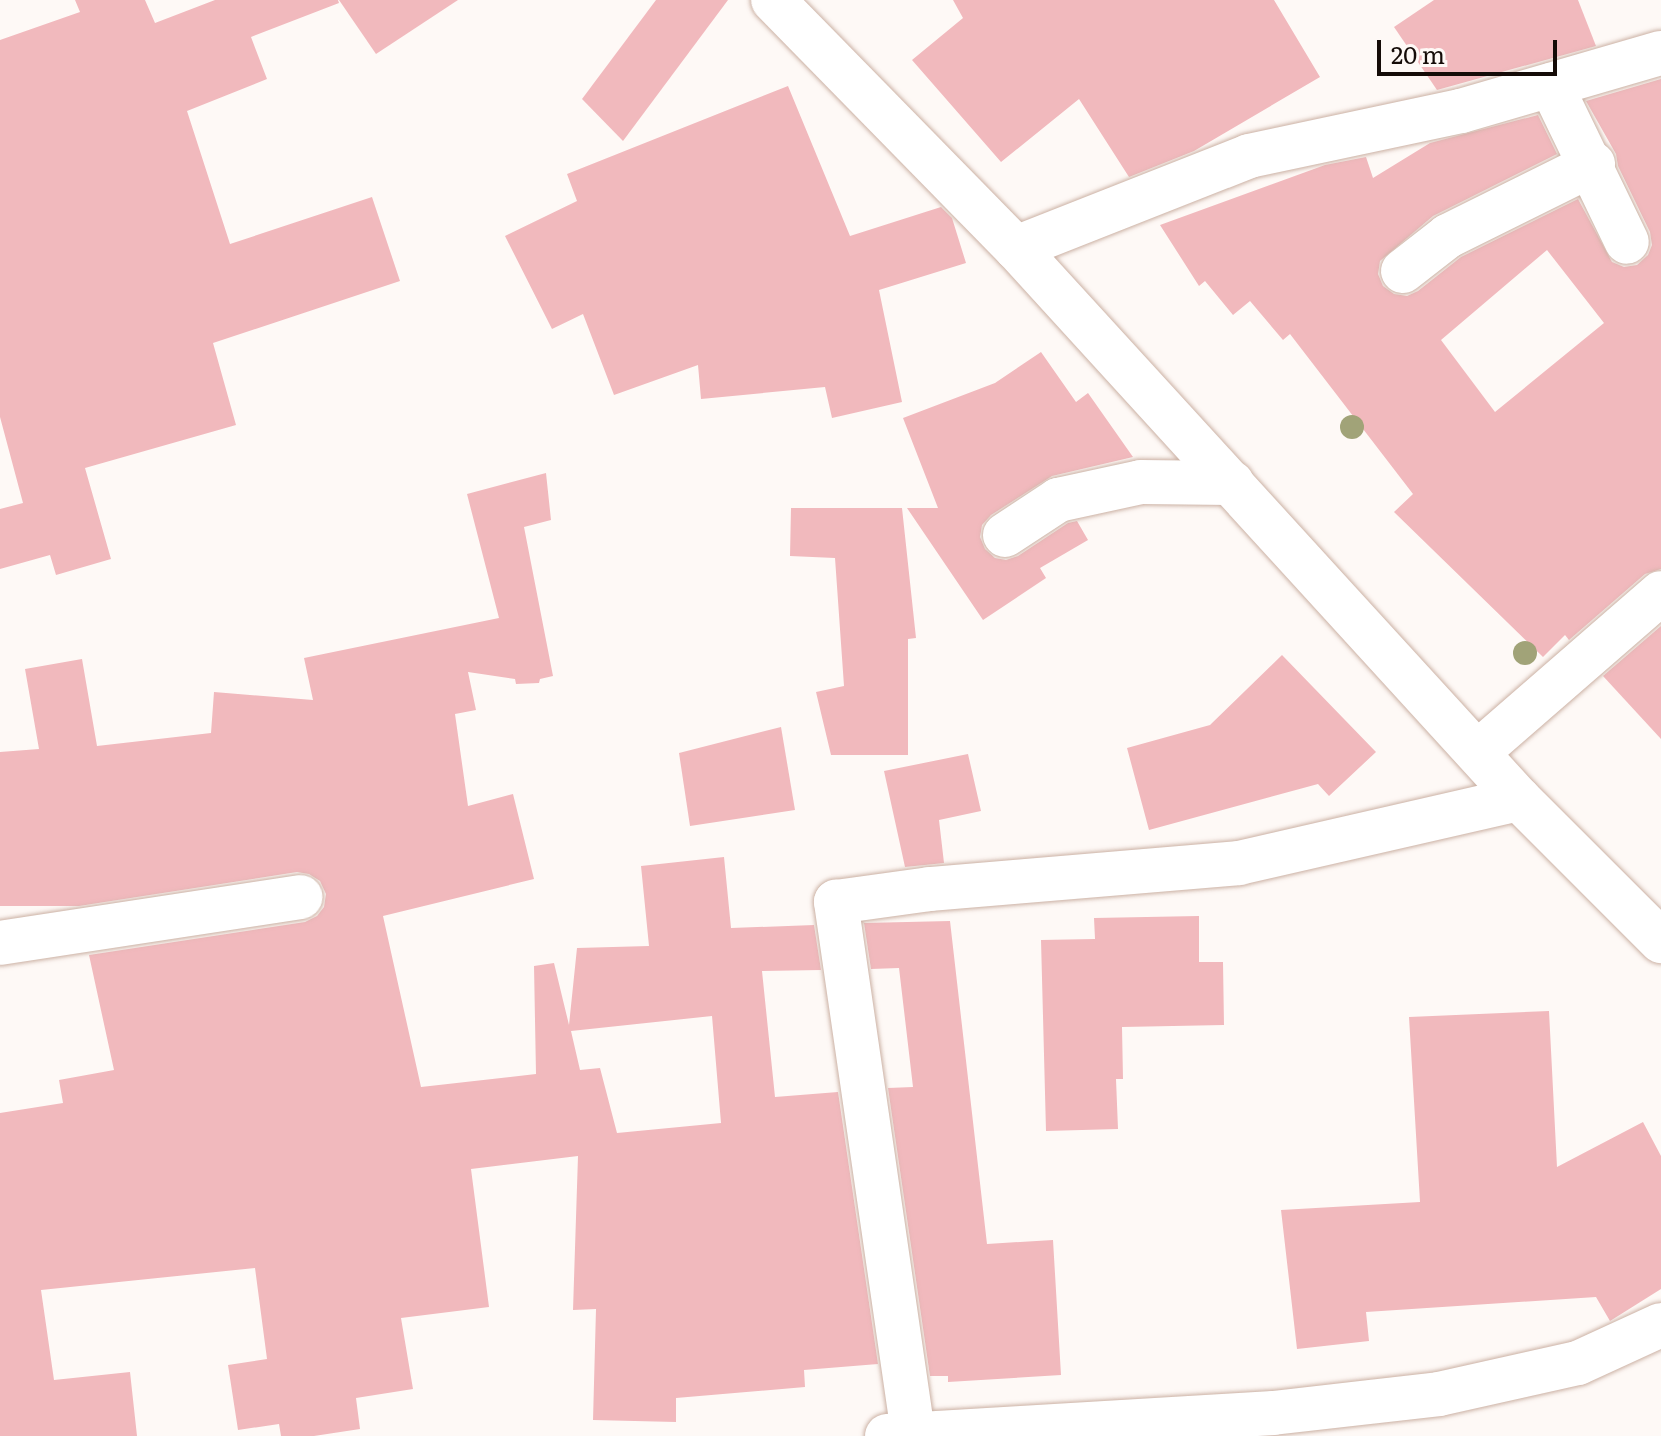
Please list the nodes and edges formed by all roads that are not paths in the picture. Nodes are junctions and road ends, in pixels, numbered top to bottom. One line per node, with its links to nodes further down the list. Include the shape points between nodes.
1 (773, 0): 6 (street)
2 (1661, 53): 3 (street)
3 (1551, 85): 4 (street); 6 (street, via 1461,111 1249,156)
4 (1593, 164): 5 (street); 7 (street, via 1448,236)
5 (1627, 242)
6 (1016, 248): 8 (street)
7 (1403, 271)
8 (1232, 483): 9 (street, via 1141,482 1058,500); 11 (street)
9 (1005, 535)
10 (1661, 593): 11 (street)
11 (1478, 752): 12 (street)
12 (1519, 799): 14 (street); 17 (street, via 1239,863 836,902)
13 (301, 897): 15 (street)
14 (1661, 941)
15 (0, 943)
16 (1661, 1325): 17 (street, via 1578,1363 1439,1394 1273,1413)
17 (900, 1434)

